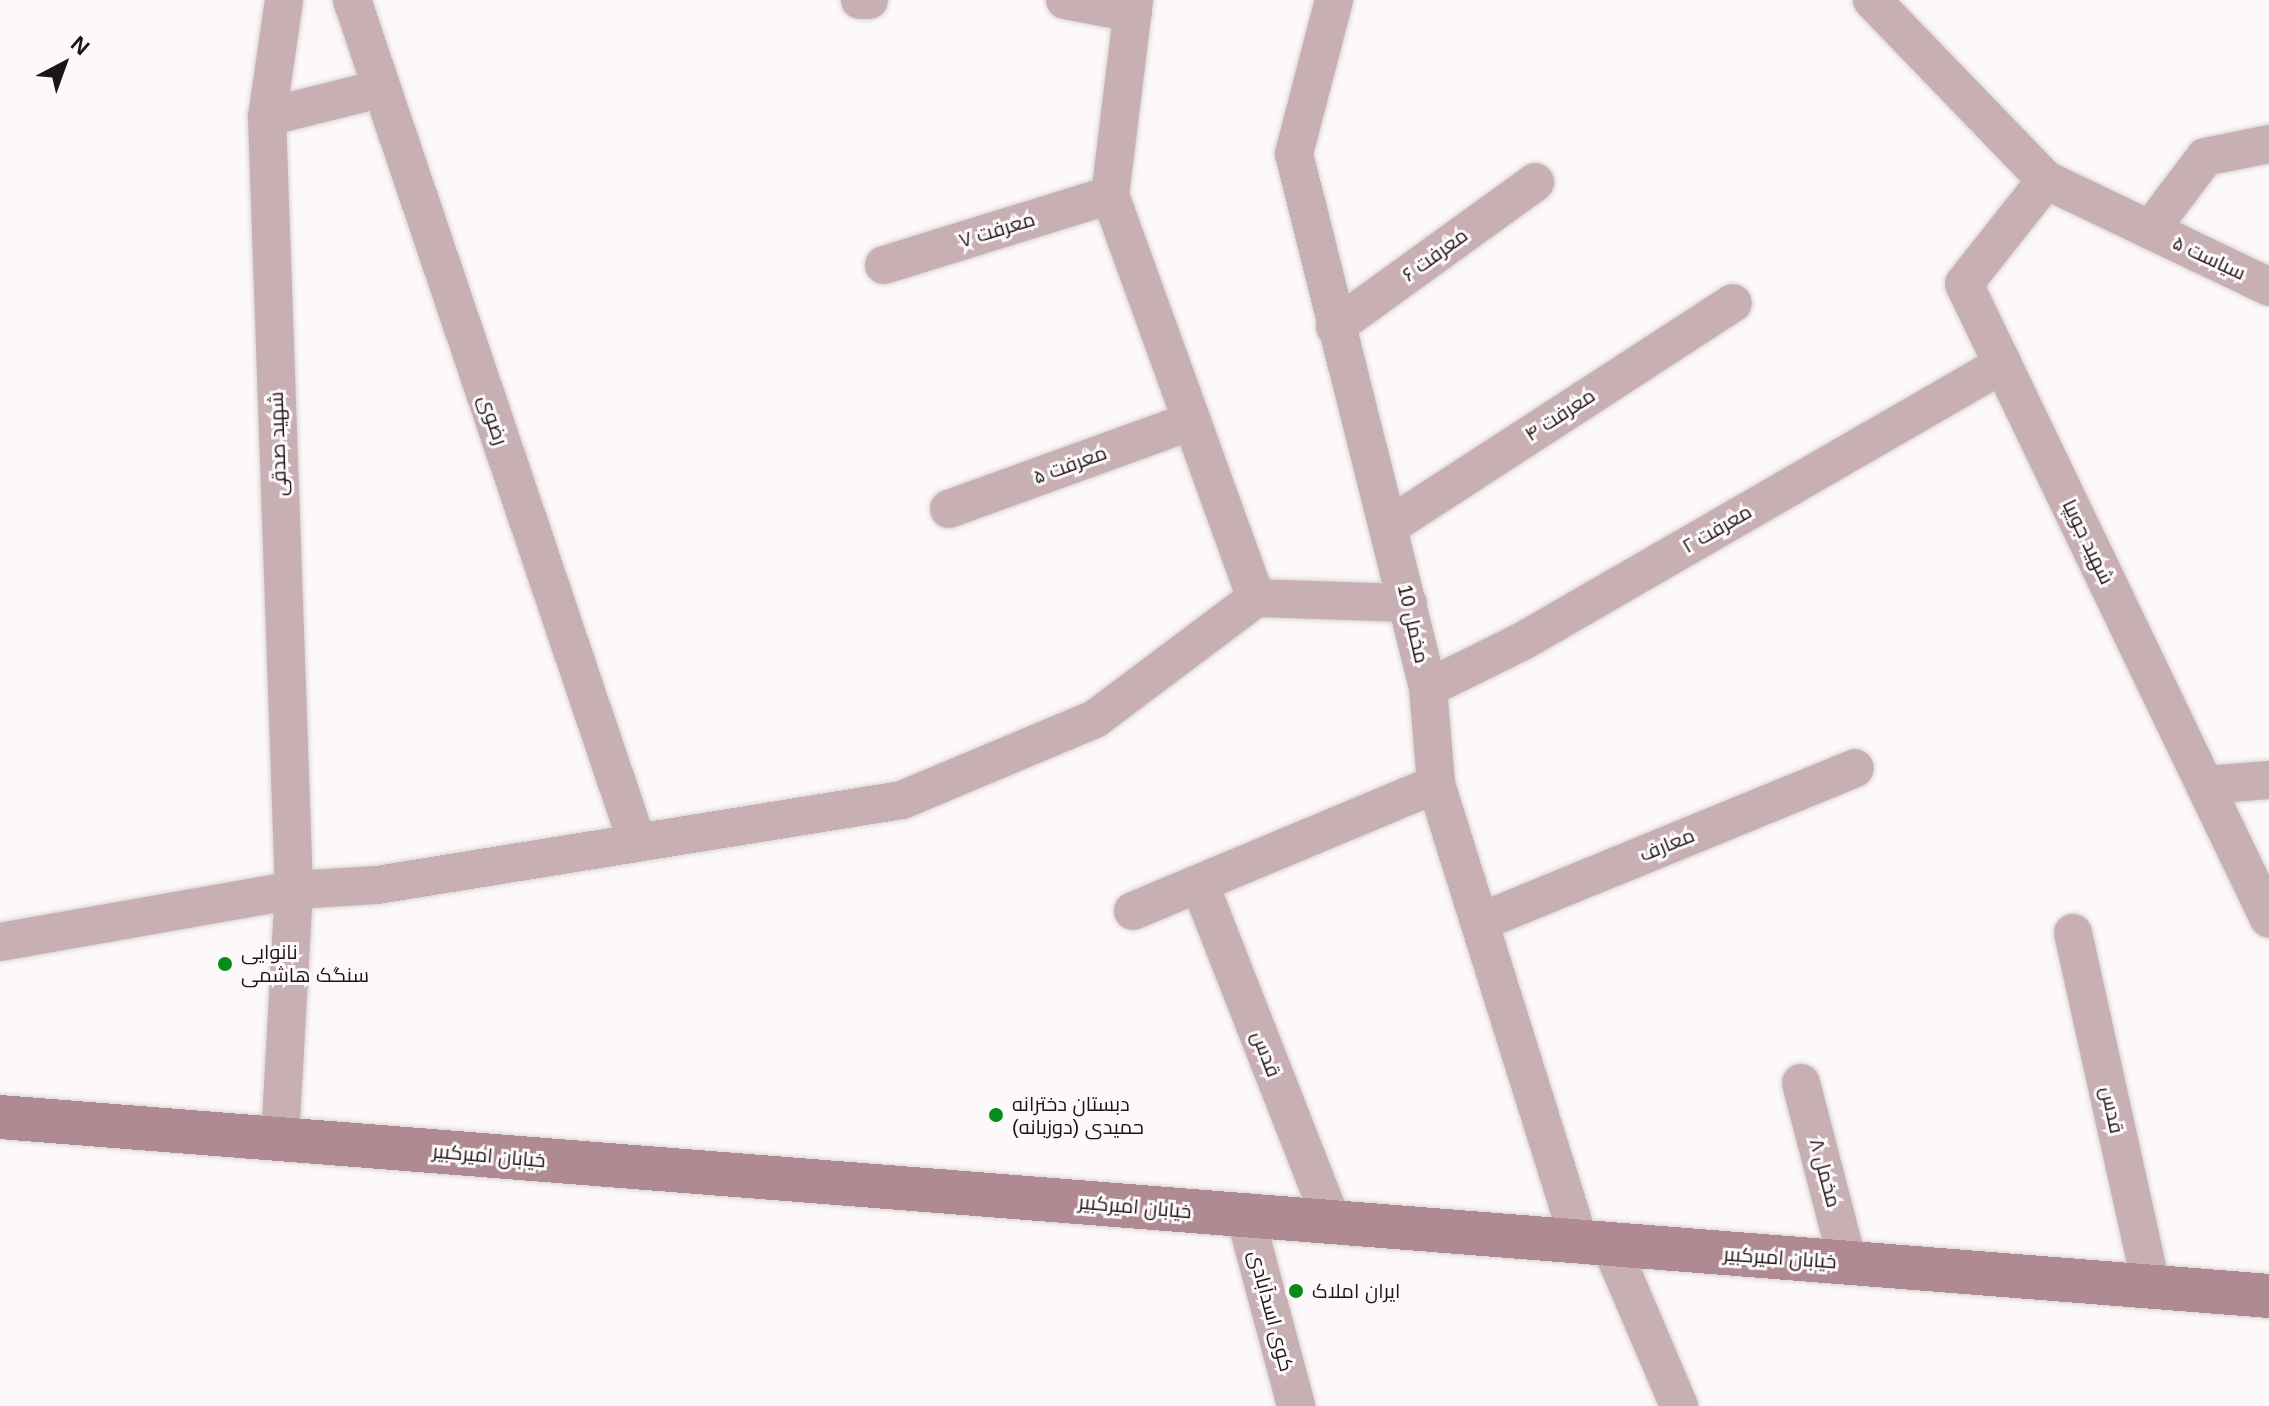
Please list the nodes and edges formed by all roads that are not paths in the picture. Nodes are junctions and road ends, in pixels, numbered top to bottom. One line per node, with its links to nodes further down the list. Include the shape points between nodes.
1 (284, 0): 10 (street, شهید صدقی)
2 (352, 0): 9 (street, رضوی)
3 (860, 0): 4 (street)
4 (869, 0)
5 (1065, 0): 8 (street)
6 (1334, 0): 19 (street, مخمل 10, via 1294,154)
7 (1880, 2): 12 (street)
8 (1133, 6): 14 (street)
9 (379, 89): 10 (street); 31 (street, رضوی)
10 (267, 117): 33 (street, شهید صدقی)
11 (2269, 144): 15 (street, via 2205,157)
12 (2046, 180): 15 (street, سیاست ۵); 20 (street, شهید جویپا, via 1964,284)
13 (1535, 182): 19 (street, معرفت ۶)
14 (1110, 195): 16 (street, معرفت ۷); 21 (street)
15 (2150, 230): 17 (street, سیاست ۵)
16 (884, 265)
17 (2269, 287)
18 (1733, 303): 23 (street, معرفت ۴)
19 (1335, 327): 23 (street, مخمل 10)
20 (2003, 364): 26 (street, معرفت ۲, via 1523,641); 30 (street, شهید جویپا)
21 (1192, 421): 22 (street, معرفت ۵); 24 (street)
22 (949, 509)
23 (1388, 527): 25 (street, مخمل 10)
24 (1256, 598): 25 (street); 31 (street, via 1095,719 902,800)
25 (1408, 603): 26 (street, مخمل 10)
26 (1428, 688): 29 (street, مخمل 10)
27 (1855, 768): 36 (street, معارف)
28 (2269, 780): 30 (street)
29 (1436, 784): 32 (street); 36 (street, مخمل 10)
30 (2205, 785): 35 (street, شهید جویپا)
31 (636, 839): 33 (street, via 377,885)
32 (1200, 885): 34 (street); 43 (street, قدس)
33 (294, 890): 38 (street); 41 (street, شهید صدقی)
34 (1133, 911)
35 (2269, 919)
36 (1480, 922): 44 (street, مخمل 10)
37 (2073, 933): 46 (street, قدس)
38 (0, 942)
39 (1801, 1083): 45 (street, مخمل ۸)
40 (0, 1117): 41 (main road, خیابان امیرکبیر)
41 (280, 1139): 42 (main road, خیابان امیرکبیر)
42 (1245, 1215): 43 (main road, خیابان امیرکبیر); 48 (street, کوی اسدآبادی)
43 (1332, 1222): 44 (main road, خیابان امیرکبیر)
44 (1595, 1244): 45 (main road, خیابان امیرکبیر); 49 (street, مخمل 10)
45 (1848, 1263): 46 (main road, خیابان امیرکبیر)
46 (2151, 1286): 47 (main road, خیابان امیرکبیر)
47 (2269, 1296)
48 (1296, 1406)
49 (1679, 1406)

